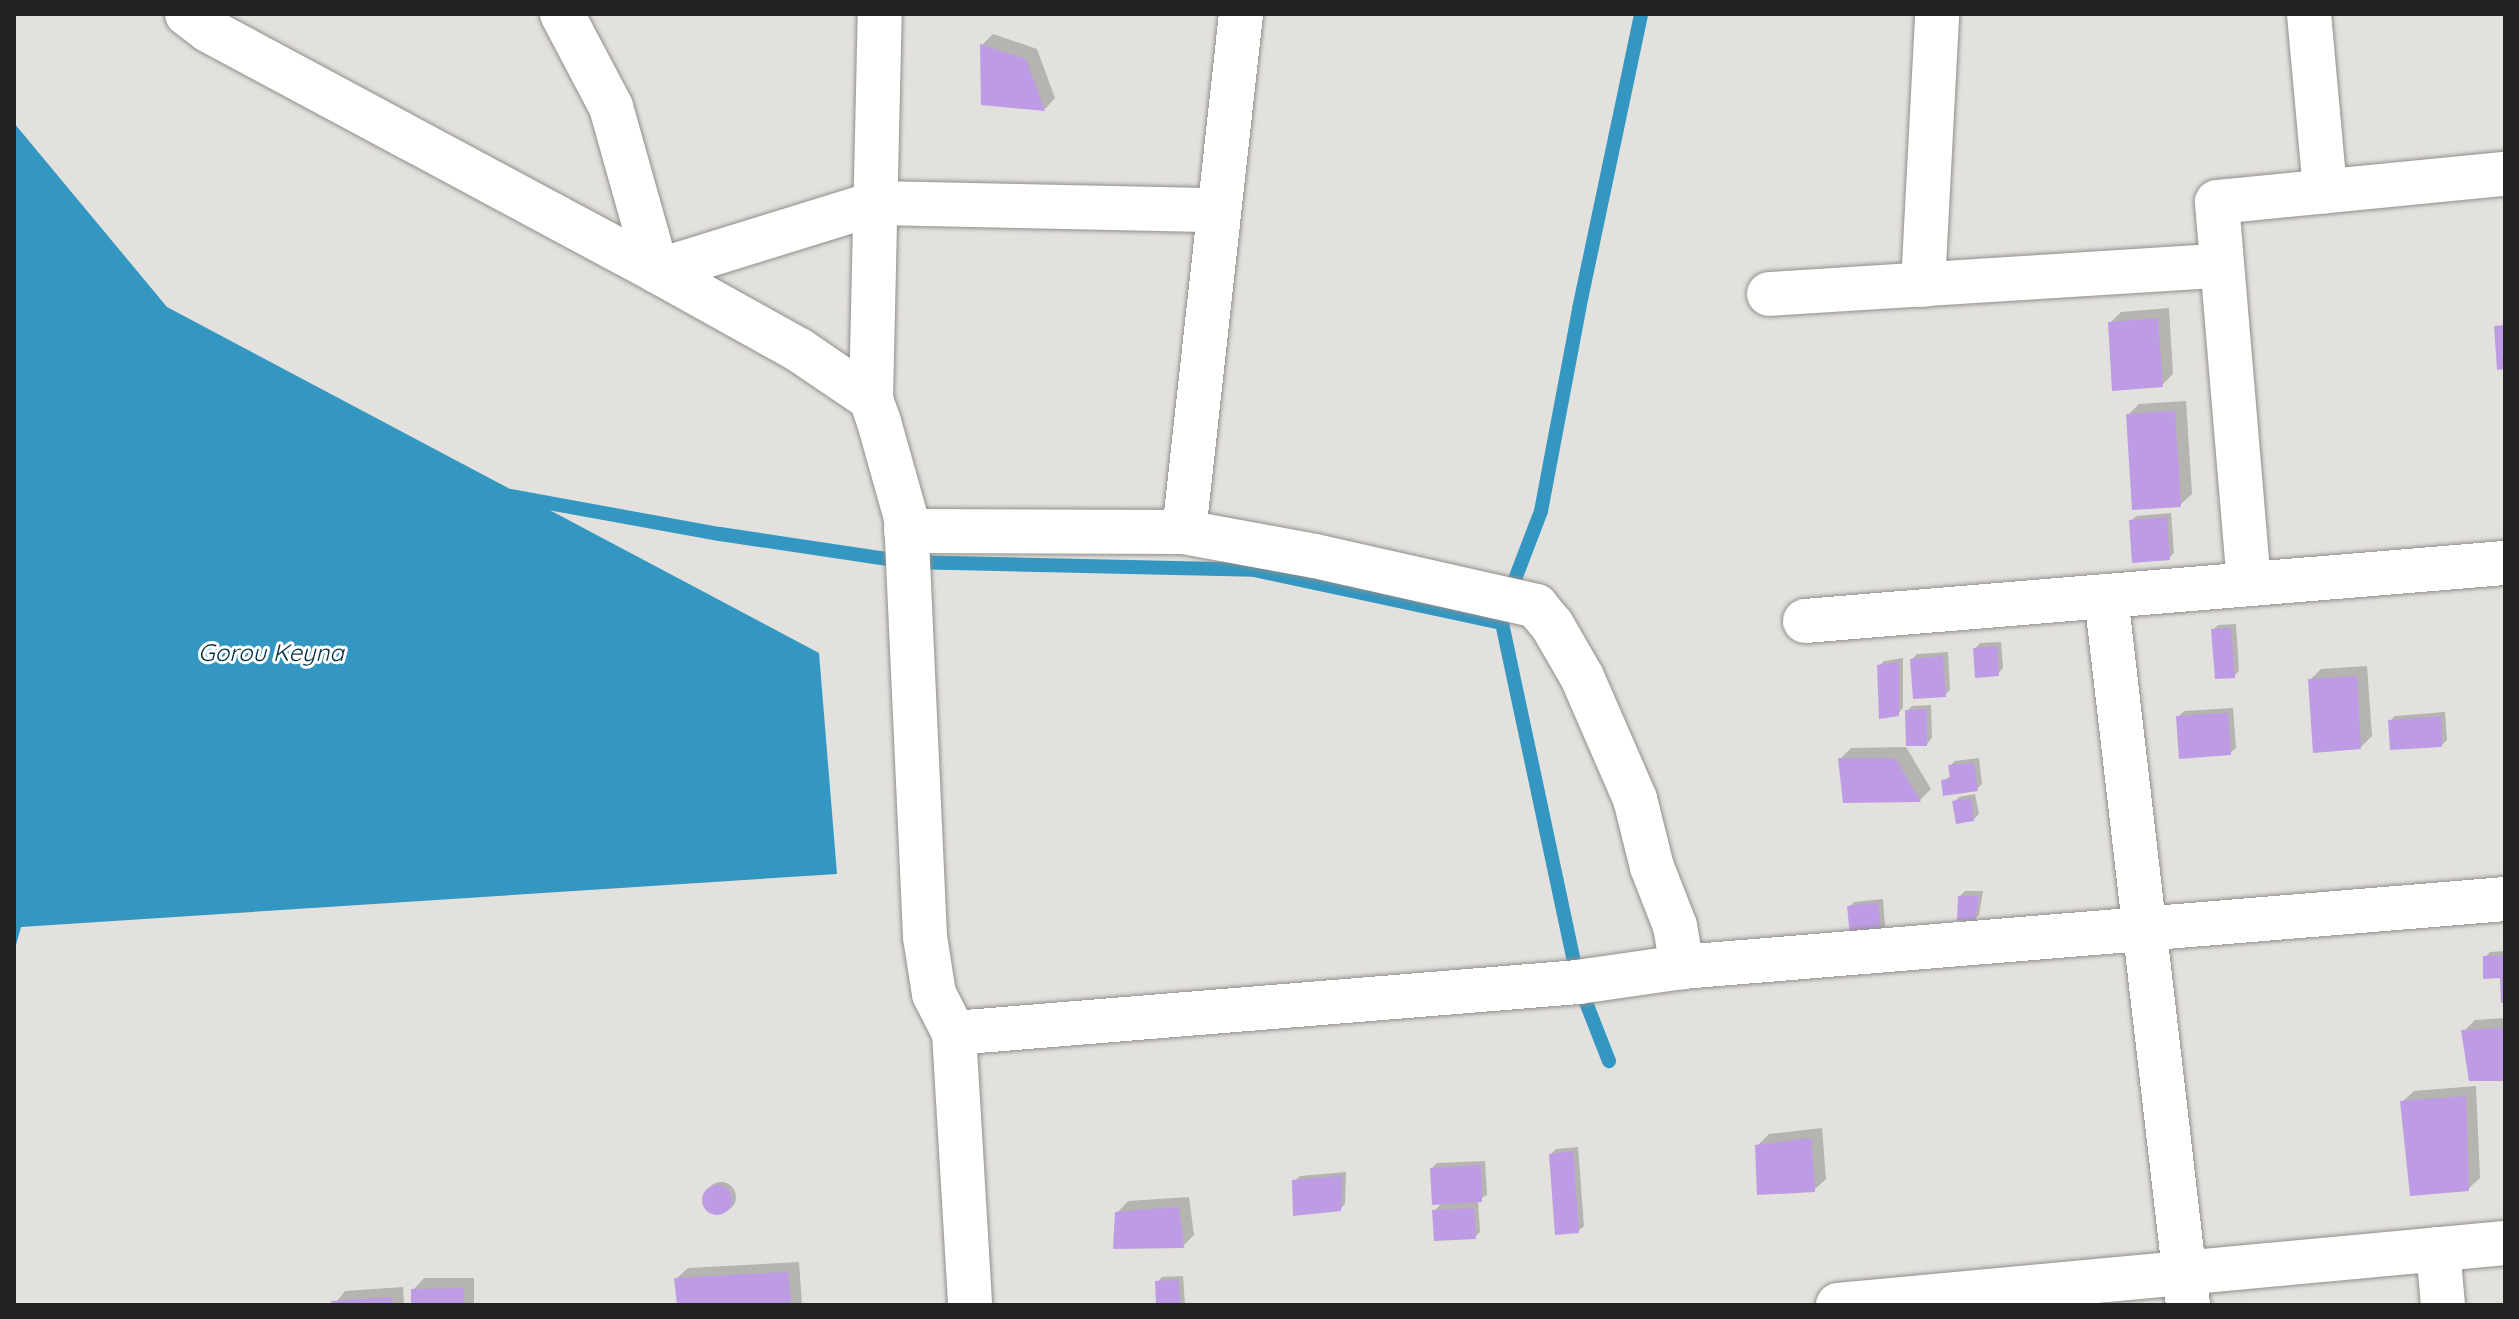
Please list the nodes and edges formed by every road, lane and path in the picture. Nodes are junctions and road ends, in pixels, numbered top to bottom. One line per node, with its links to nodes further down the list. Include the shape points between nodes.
1 (187, 14): 12 (street)
2 (562, 14): 12 (street, via 611,107)
3 (880, 14): 9 (street)
4 (1241, 14): 10 (street)
5 (1937, 14): 13 (street)
6 (2309, 14): 8 (street)
7 (2505, 174): 8 (street)
8 (2325, 191): 11 (street, via 2217,202)
9 (876, 203): 10 (street); 12 (street); 15 (street)
10 (1219, 210): 17 (street)
11 (2220, 266): 13 (street); 19 (street)
12 (657, 271): 15 (street, via 799,350)
13 (1923, 285): 14 (street)
14 (1769, 294)
15 (871, 399): 16 (street)
16 (906, 531): 17 (street); 25 (street, via 925,937 934,994)
17 (1184, 532): 24 (street, via 1536,606 1582,677 1635,799 1652,867 1675,926)
18 (2505, 563): 19 (street)
19 (2249, 584): 20 (street)
20 (2106, 596): 21 (street); 23 (street)
21 (1805, 621)
22 (2505, 899): 23 (street)
23 (2144, 931): 24 (street); 28 (street)
24 (1682, 967): 25 (street, via 1578,982)
25 (954, 1033): 29 (street)
26 (2505, 1243): 27 (street)
27 (2438, 1249): 28 (street); 31 (street)
28 (2186, 1289): 30 (street)
29 (970, 1305)
30 (1838, 1305)
31 (2443, 1305)

